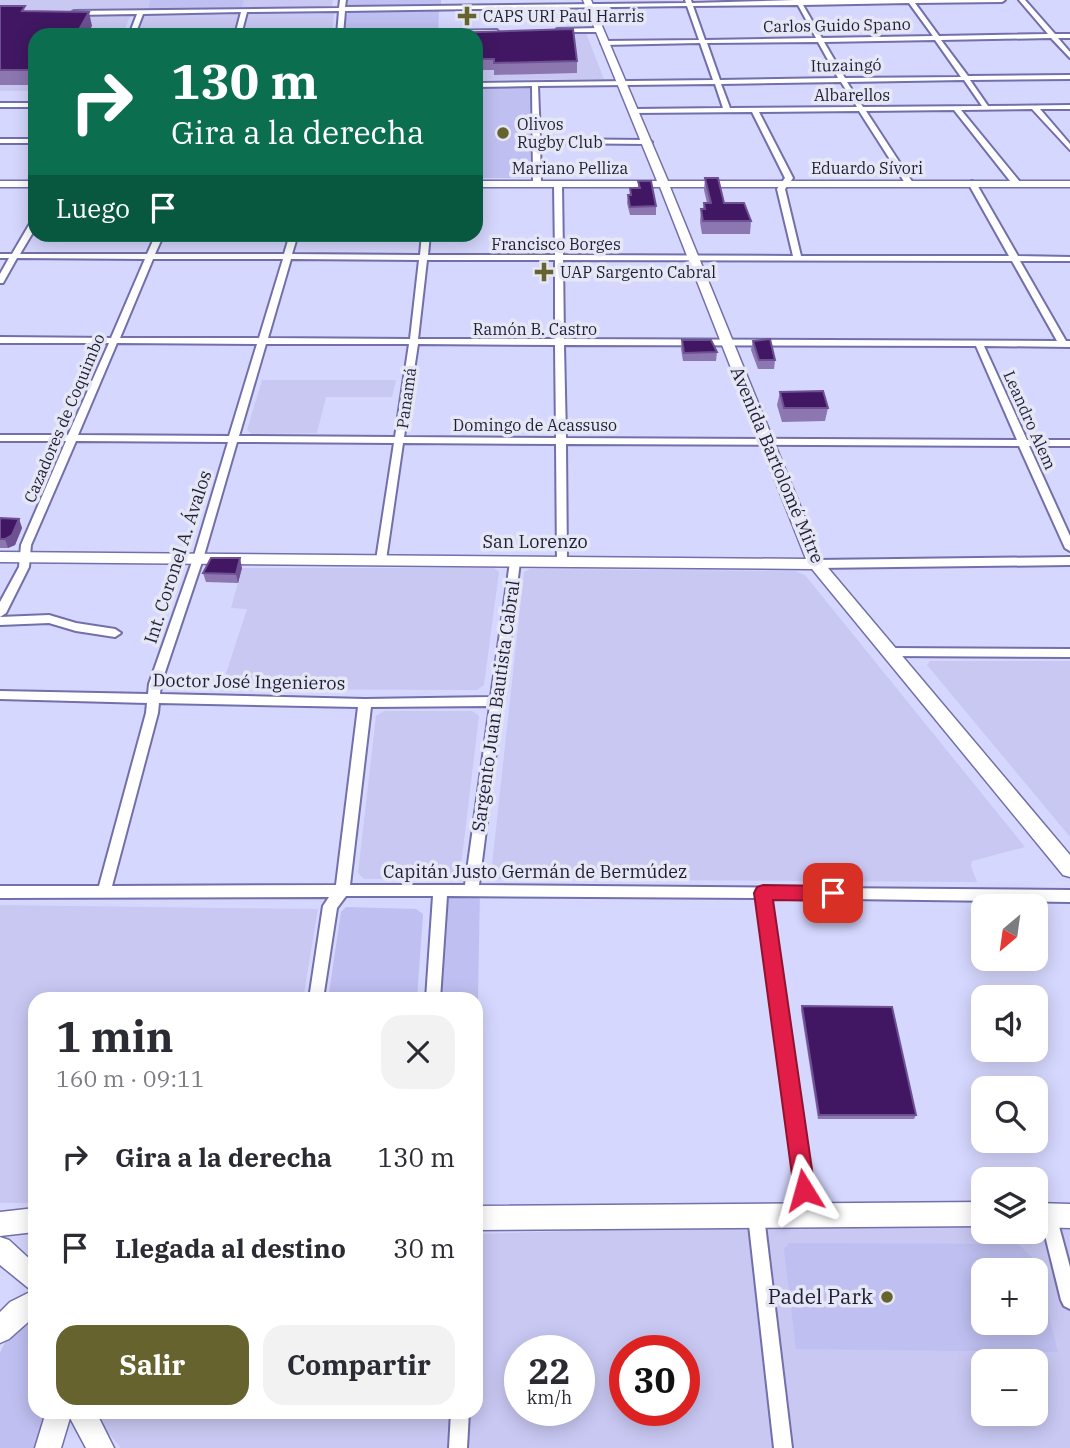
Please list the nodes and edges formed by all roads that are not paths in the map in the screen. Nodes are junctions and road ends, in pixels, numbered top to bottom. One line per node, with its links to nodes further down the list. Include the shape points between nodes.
1 (343, 0): 9 (street)
2 (1002, 0): 5 (street)
3 (1022, 0): 21 (street)
4 (799, 1): 5 (street); 6 (street); 24 (street)
5 (911, 1): 23 (street)
6 (689, 2): 7 (street); 25 (street)
7 (588, 3): 8 (street); 17 (street, Avenida Bartolomé Mitre)
8 (441, 4): 9 (street); 16 (street)
9 (343, 9): 10 (street); 15 (street)
10 (244, 11): 11 (street); 14 (street)
11 (141, 12): 12 (street); 13 (street)
12 (65, 13)
13 (135, 28)
14 (239, 28)
15 (341, 28)
16 (441, 28)
17 (599, 30): 18 (street); 26 (street, Avenida Bartolomé Mitre)
18 (546, 31)
19 (507, 32): 20 (street)
20 (483, 33)
21 (1053, 36): 22 (street, Carlos Guido Spano); 23 (street, Carlos Guido Spano); 27 (street)
22 (1070, 36)
23 (936, 37): 24 (street, Carlos Guido Spano); 29 (street)
24 (819, 39): 25 (street, Carlos Guido Spano); 30 (street)
25 (701, 41): 26 (street, Carlos Guido Spano); 31 (street)
26 (604, 43): 32 (street, Avenida Bartolomé Mitre)
27 (1070, 56)
28 (1070, 77): 29 (street, Ituzaingó)
29 (965, 78): 30 (street, Ituzaingó); 37 (street)
30 (842, 79): 31 (street, Ituzaingó); 40 (street)
31 (716, 81): 32 (street, Ituzaingó); 43 (street)
32 (622, 83): 33 (street, Ituzaingó); 44 (street, Avenida Bartolomé Mitre)
33 (535, 84): 34 (street, Ituzaingó); 47 (street)
34 (483, 85)
35 (0, 105): 36 (street)
36 (28, 105)
37 (986, 107): 38 (street, Albarellos); 41 (street, Albarellos)
38 (1034, 107): 39 (street, Albarellos); 49 (street)
39 (1070, 107)
40 (860, 108): 41 (street, Albarellos); 42 (street, Albarellos); 51 (street)
41 (956, 108): 59 (street)
42 (754, 109): 43 (street, Albarellos); 58 (street, via 789,178)
43 (727, 110): 44 (street, Albarellos)
44 (635, 111): 48 (street, Avenida Bartolomé Mitre)
45 (0, 141): 46 (street)
46 (28, 141)
47 (537, 141): 48 (street); 56 (street)
48 (648, 142): 50 (street, Avenida Bartolomé Mitre)
49 (1070, 148)
50 (664, 183): 57 (street, Mariano Pelliza); 58 (street, Eduardo Sívori); 71 (street, Avenida Bartolomé Mitre)
51 (909, 183): 52 (street, Eduardo Sívori); 58 (street, Eduardo Sívori)
52 (972, 183): 59 (street, Eduardo Sívori); 73 (street)
53 (0, 184): 54 (street)
54 (28, 184)
55 (483, 184): 56 (street, Mariano Pelliza)
56 (537, 184): 57 (street, Mariano Pelliza)
57 (558, 184): 70 (street)
58 (785, 184): 72 (street, via 781,189)
59 (1017, 184): 60 (street, Eduardo Sívori)
60 (1070, 184)
61 (28, 234): 66 (street)
62 (157, 242): 67 (street, Cazadores de Coquimbo)
63 (292, 242): 68 (street, Int. Coronel A. Ávalos)
64 (425, 242): 69 (street, Panamá)
65 (0, 256): 66 (street, Francisco Borges)
66 (15, 256): 67 (street, Francisco Borges); 75 (street)
67 (150, 257): 68 (street, Francisco Borges); 77 (street, Cazadores de Coquimbo)
68 (287, 257): 69 (street, Francisco Borges); 78 (street, Int. Coronel A. Ávalos)
69 (422, 258): 70 (street, Francisco Borges); 79 (street, Panamá)
70 (559, 258): 71 (street, Francisco Borges); 80 (street)
71 (692, 259): 72 (street, Francisco Borges); 81 (street, Avenida Bartolomé Mitre)
72 (798, 259): 73 (street, Francisco Borges)
73 (1014, 259): 74 (street, Francisco Borges); 83 (street)
74 (1070, 259)
75 (0, 281)
76 (0, 340): 77 (street, Ramón B. Castro)
77 (114, 341): 78 (street, Ramón B. Castro); 85 (street, Cazadores de Coquimbo)
78 (263, 341): 79 (street, Ramón B. Castro); 86 (street, Int. Coronel A. Ávalos)
79 (414, 342): 80 (street, Ramón B. Castro); 87 (street, Panamá)
80 (559, 343): 81 (street, Ramón B. Castro); 88 (street)
81 (726, 344): 82 (street, Ramón B. Castro); 89 (street, Avenida Bartolomé Mitre)
82 (979, 344): 83 (street, Ramón B. Castro); 90 (street, Leandro Alem)
83 (1066, 344)
84 (0, 438): 85 (street, Domingo de Acassuso)
85 (71, 439): 86 (street, Domingo de Acassuso); 94 (street, Cazadores de Coquimbo)
86 (234, 439): 87 (street, Domingo de Acassuso); 95 (street, Int. Coronel A. Ávalos)
87 (399, 441): 88 (street, Domingo de Acassuso); 96 (street, Panamá)
88 (562, 441): 89 (street, Domingo de Acassuso); 99 (street)
89 (768, 442): 90 (street, Domingo de Acassuso); 100 (street, Avenida Bartolomé Mitre)
90 (1023, 443): 91 (street, Domingo de Acassuso); 92 (street, Leandro Alem)
91 (1070, 443)
92 (1070, 548)
93 (0, 557): 94 (street, San Lorenzo)
94 (23, 557): 95 (street, San Lorenzo); 101 (street, Cazadores de Coquimbo, via 23,567)
95 (198, 559): 96 (street, San Lorenzo); 107 (street, Int. Coronel A. Ávalos)
96 (381, 560): 98 (street, San Lorenzo)
97 (1070, 561): 100 (street, San Lorenzo)
98 (515, 562): 99 (street, San Lorenzo); 108 (street, Sargento Juan Bautista Cabral)
99 (562, 562): 100 (street, San Lorenzo)
100 (816, 564): 104 (street, Avenida Bartolomé Mitre)
101 (0, 613)
102 (0, 621): 103 (street, via 49,619)
103 (114, 633)
104 (889, 652): 105 (street); 110 (street, Avenida Bartolomé Mitre)
105 (1070, 653)
106 (0, 695): 107 (street, Doctor José Ingenieros)
107 (154, 697): 109 (street, Doctor José Ingenieros); 111 (street, Int. Coronel A. Ávalos)
108 (497, 701): 109 (street, Doctor José Ingenieros); 114 (street, Sargento Juan Bautista Cabral)
109 (365, 703): 112 (street)
110 (1070, 869)
111 (104, 891): 112 (street, Capitán Justo Germán de Bermúdez); 115 (street, Capitán Justo Germán de Bermúdez)
112 (342, 891): 113 (street, Capitán Justo Germán de Bermúdez); 118 (street, via 330,906)
113 (440, 891): 114 (street, Capitán Justo Germán de Bermúdez); 119 (street)
114 (471, 891): 116 (street, Capitán Justo Germán de Bermúdez)
115 (0, 892)
116 (763, 893): 117 (street, Capitán Justo Germán de Bermúdez); 123 (street)
117 (1070, 896)
118 (317, 992)
119 (433, 992)
120 (971, 1214): 123 (street)
121 (1051, 1215): 129 (street)
122 (756, 1216): 123 (street); 124 (street); 138 (street)
123 (808, 1217)
124 (483, 1218)
125 (28, 1221): 126 (street)
126 (0, 1224)
127 (0, 1249): 128 (street)
128 (28, 1274)
129 (1070, 1300)
130 (28, 1306): 131 (street)
131 (0, 1330)
132 (58, 1419): 135 (street)
133 (85, 1419): 136 (street)
134 (460, 1419): 137 (street)
135 (48, 1448)
136 (101, 1448)
137 (458, 1448)
138 (783, 1448)

